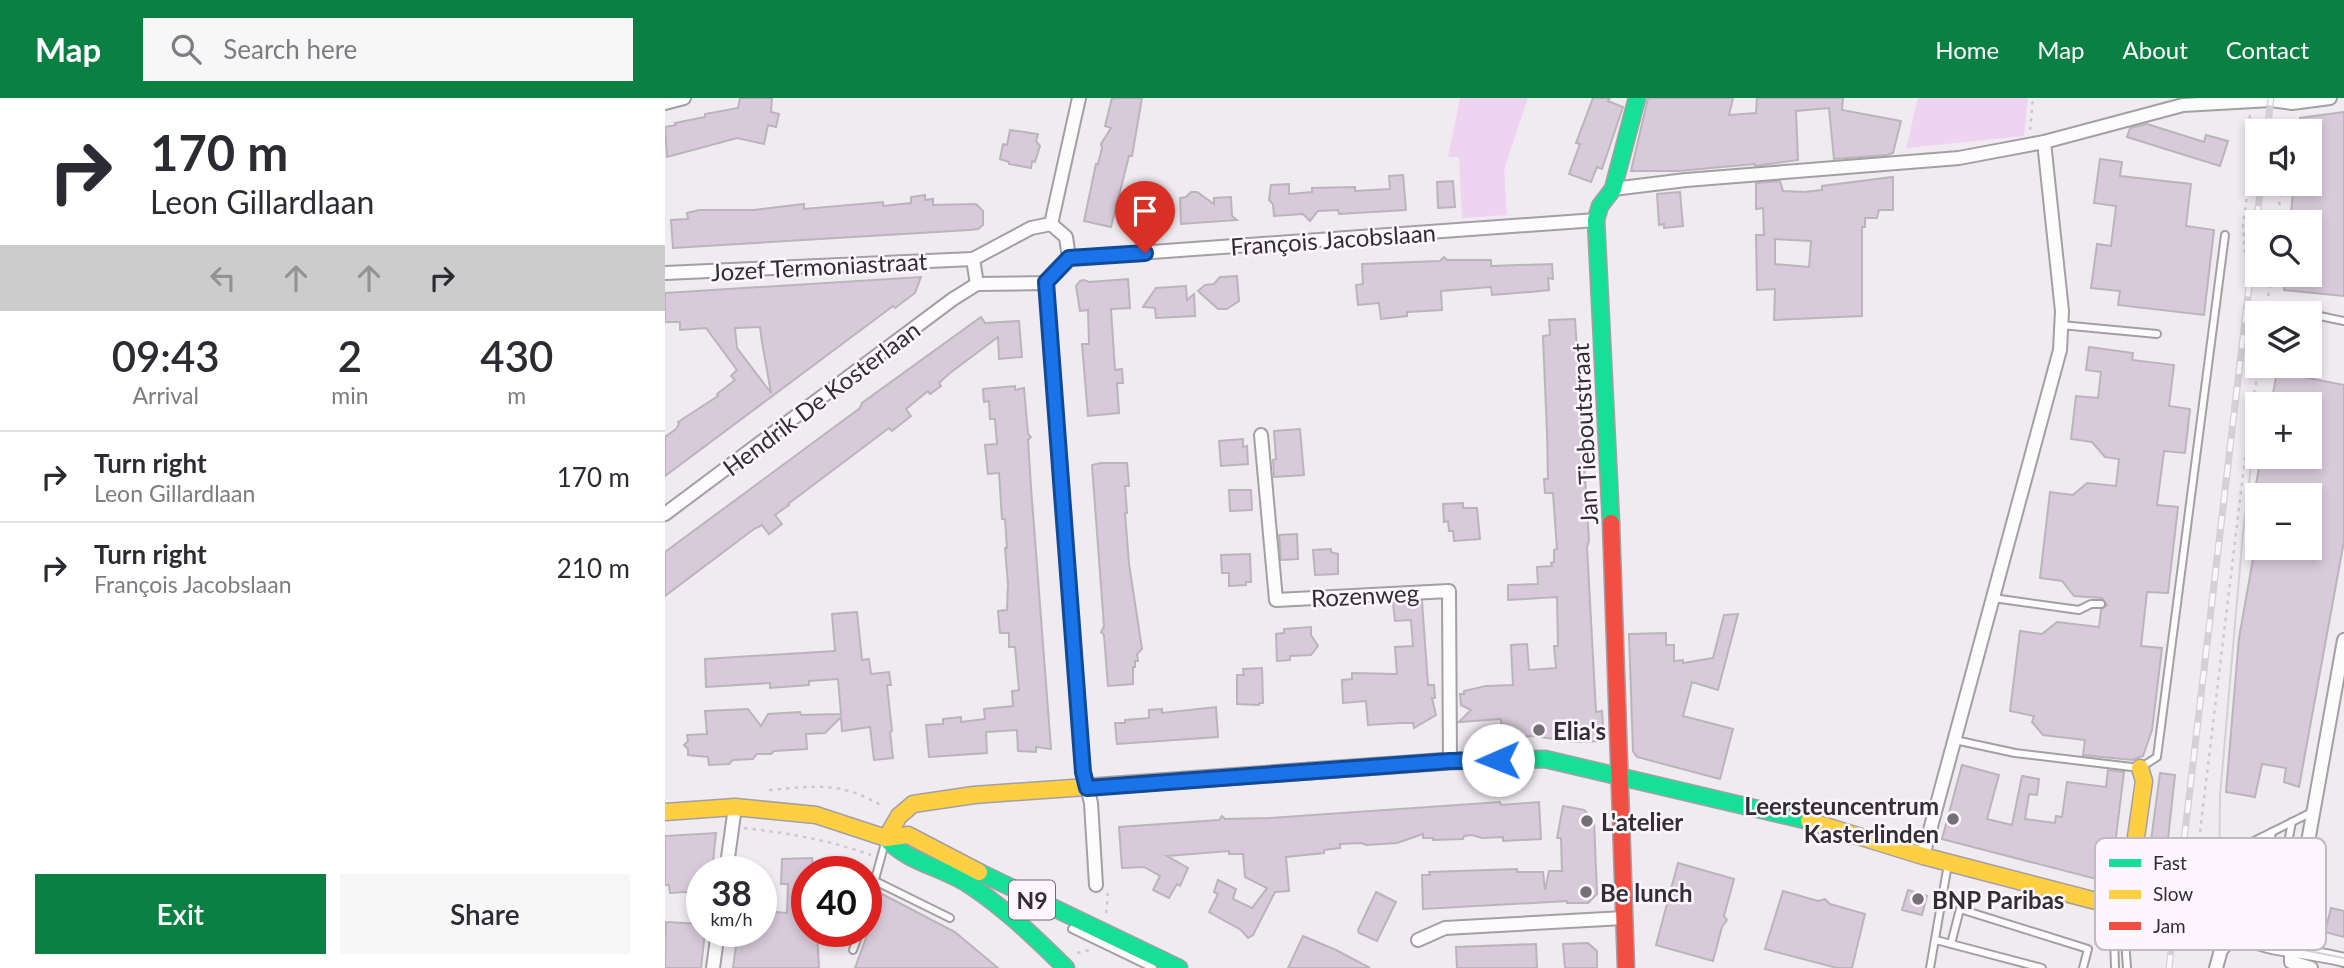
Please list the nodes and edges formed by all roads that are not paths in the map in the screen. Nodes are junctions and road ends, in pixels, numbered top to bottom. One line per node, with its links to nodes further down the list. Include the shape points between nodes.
1 (684, 98): 5 (street)
2 (1079, 98): 9 (street)
3 (1637, 98): 7 (street)
4 (2330, 98): 6 (street, via 2183,105)
5 (665, 103)
6 (2044, 142): 7 (street, via 1959,158); 18 (street)
7 (1613, 189): 8 (street)
8 (1596, 220): 11 (street, François Jacobslaan); 28 (street, Jan Tieboutstraat)
9 (1051, 224): 11 (street, via 1066,237); 12 (street, via 1031,228)
10 (2225, 235): 27 (lane, via 2157,757)
11 (1069, 258): 14 (street)
12 (973, 259): 13 (street, Jozef Termoniastraat); 15 (street)
13 (665, 273)
14 (1046, 282): 15 (street); 29 (street)
15 (977, 284): 21 (street, Hendrik De Kosterlaan)
16 (2322, 316): 17 (lane)
17 (2344, 321)
18 (2061, 325): 19 (lane); 22 (street, via 2060,350)
19 (2157, 334)
20 (1261, 435): 26 (street, Rozenweg, via 1276,600 1449,591)
21 (665, 513)
22 (1993, 598): 23 (lane, via 2079,610); 25 (street)
23 (2101, 604)
24 (2344, 640): 31 (street)
25 (1955, 740): 27 (lane, via 2015,754); 43 (street)
26 (1450, 761): 28 (street, via 1545,760); 29 (street)
27 (2140, 768): 36 (street, via 2144,781)
28 (1621, 775): 43 (street, via 1795,817); 51 (street, Jan Tieboutstraat)
29 (1087, 788): 35 (street, via 913,804 899,816); 47 (street)
30 (735, 807): 32 (street, N9); 35 (street, N9, via 816,815); 41 (street)
31 (2313, 811): 33 (lane); 40 (street)
32 (665, 812)
33 (2292, 822): 34 (lane); 39 (lane)
34 (2272, 832): 37 (lane); 38 (lane)
35 (886, 838): 42 (lane); 46 (street, via 895,849); 69 (street, N9, via 908,835 1014,891)
36 (2136, 838)
37 (2260, 838)
38 (2271, 838)
39 (2289, 838)
40 (2309, 838)
41 (728, 856)
42 (881, 856)
43 (1923, 856): 44 (street)
44 (1948, 862): 49 (street); 54 (lane)
45 (882, 884): 50 (lane)
46 (969, 884): 48 (lane, N9); 66 (street, via 1024,926)
47 (1096, 885)
48 (991, 889)
49 (2095, 901)
50 (950, 918)
51 (1624, 918): 53 (street, via 1445,928); 70 (street, Jan Tieboutstraat)
52 (1059, 922): 68 (lane, N9)
53 (1418, 940)
54 (1936, 940): 55 (lane); 71 (lane)
55 (1951, 944): 72 (lane); 73 (lane, via 1960,909 2088,949)
56 (716, 947): 67 (street)
57 (854, 947): 58 (lane)
58 (853, 950)
59 (2117, 950): 74 (lane)
60 (2124, 950): 75 (lane)
61 (2221, 950): 76 (street)
62 (2275, 950): 64 (street)
63 (2291, 950): 64 (street)
64 (2290, 956): 65 (street); 77 (street)
65 (2344, 960)
66 (1064, 966)
67 (713, 968)
68 (1153, 968)
69 (1179, 968)
70 (1626, 968)
71 (1930, 968)
72 (2042, 968)
73 (2084, 968)
74 (2116, 968)
75 (2127, 968)
76 (2216, 968)
77 (2311, 968)

